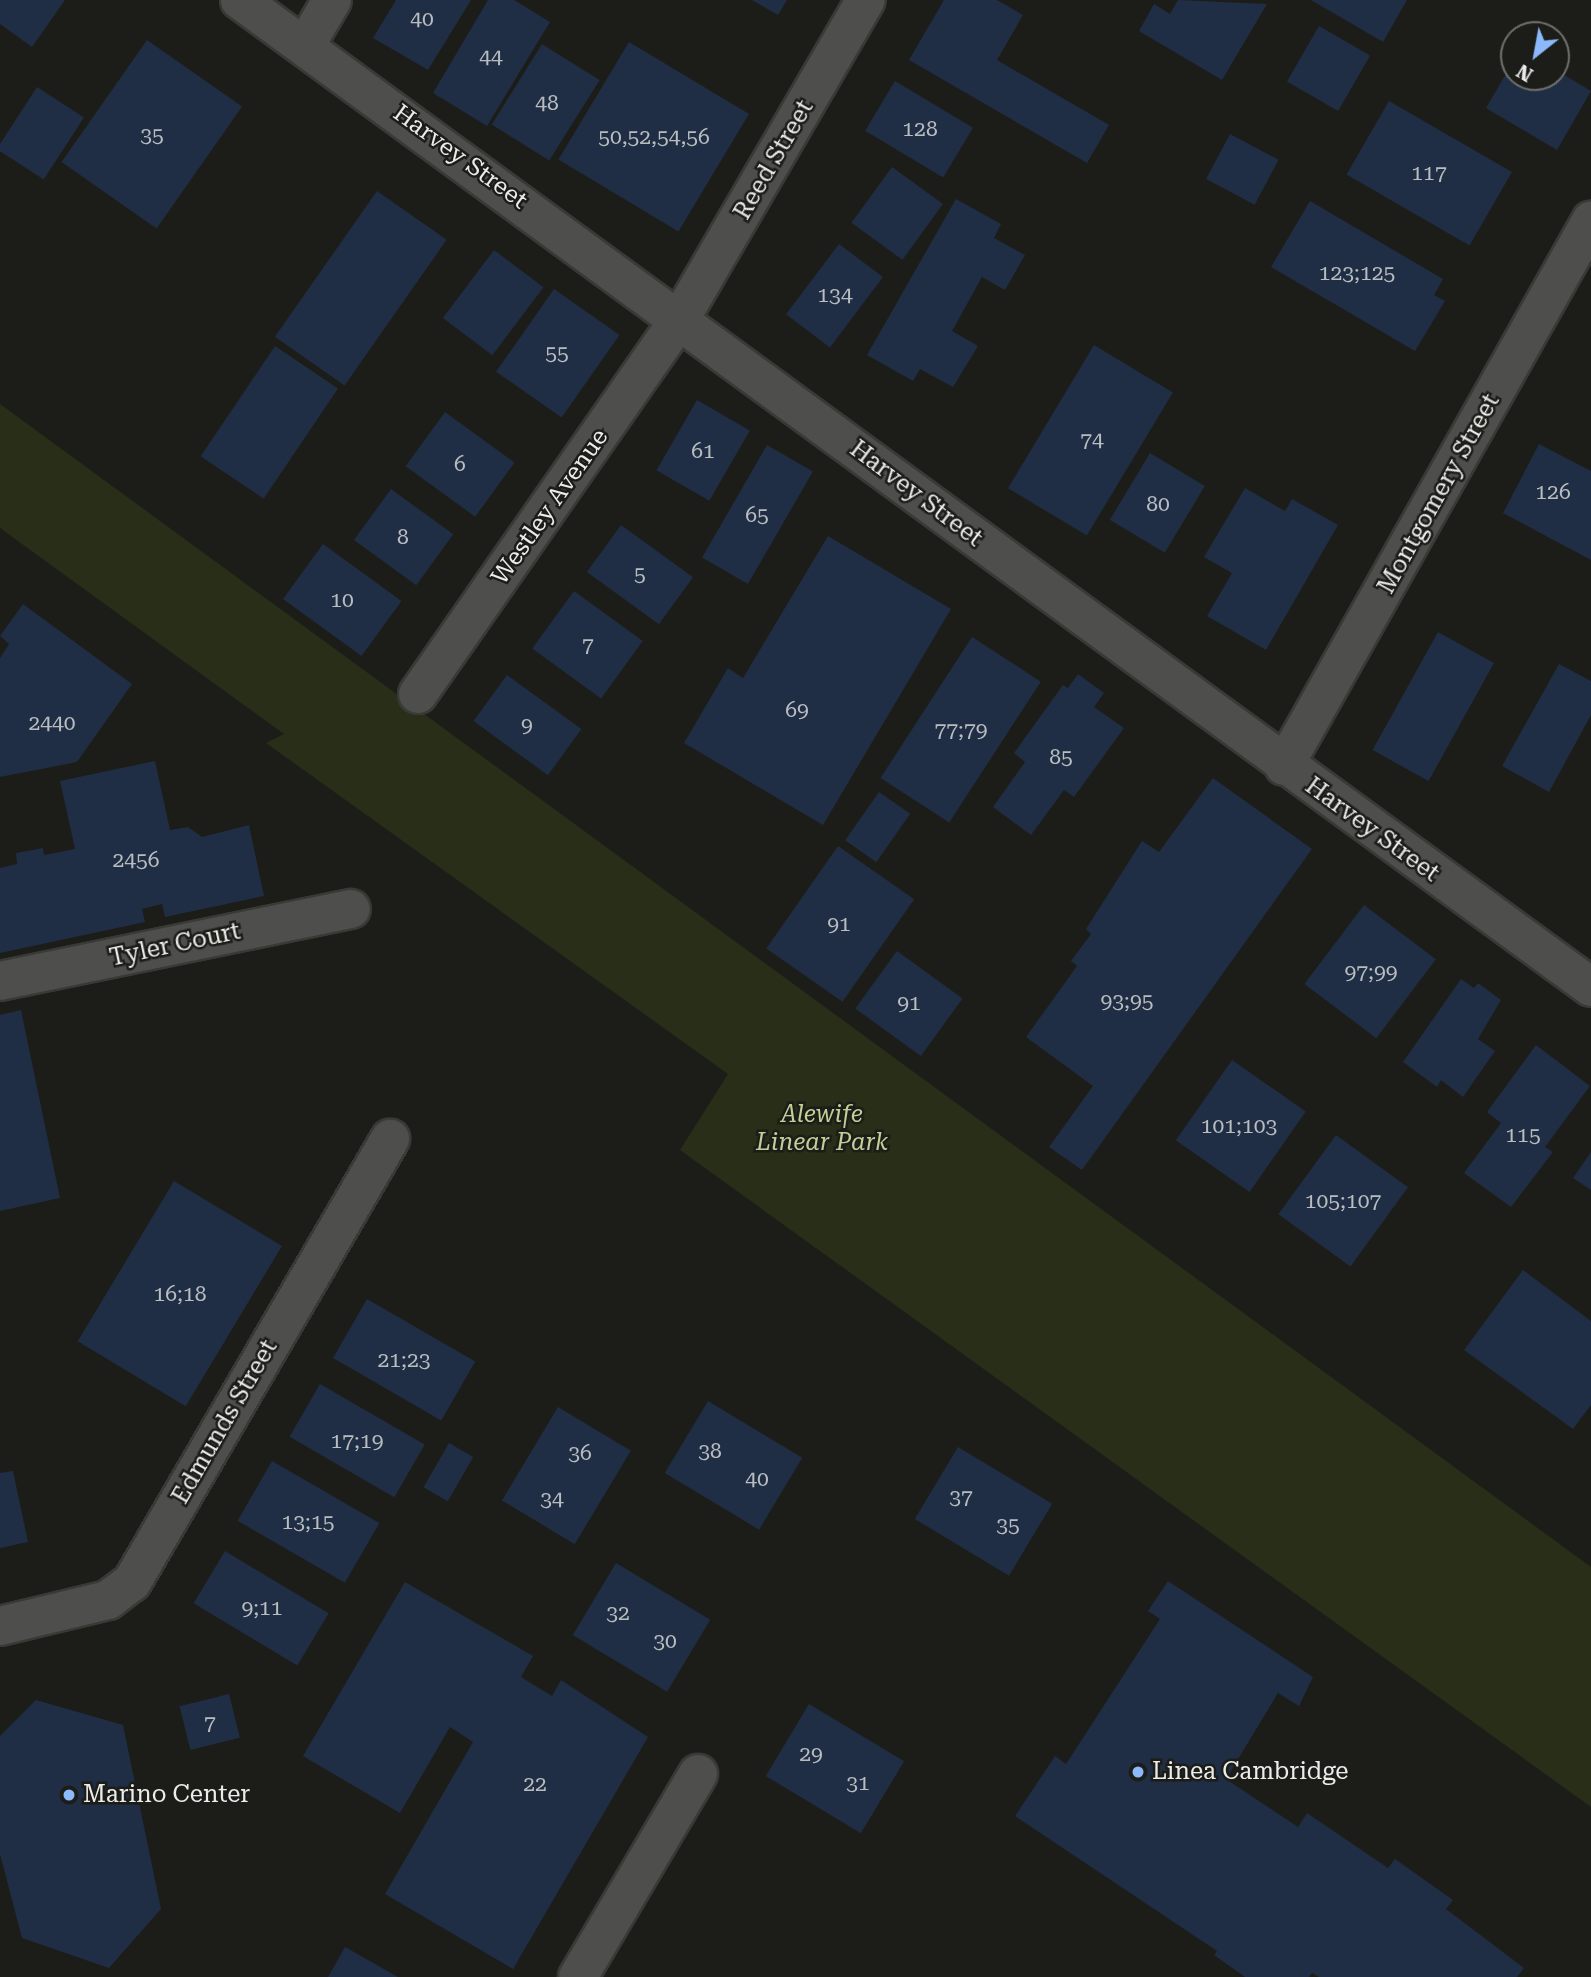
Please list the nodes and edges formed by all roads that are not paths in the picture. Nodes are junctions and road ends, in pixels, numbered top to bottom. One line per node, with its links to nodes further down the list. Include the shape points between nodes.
1 (240, 0): 4 (street, Harvey Street)
2 (332, 0): 4 (street)
3 (866, 0): 6 (street, Reed Street)
4 (305, 46): 6 (street, Harvey Street)
5 (1591, 221): 8 (street, Montgomery Street)
6 (680, 318): 7 (street, Westley Avenue); 8 (street, Harvey Street)
7 (418, 694)
8 (1284, 766): 11 (street, Harvey Street)
9 (351, 909): 10 (street, Tyler Court)
10 (0, 981)
11 (1591, 988)
12 (390, 1139): 13 (street, Edmunds Street, via 132,1582 108,1600)
13 (0, 1626)
14 (698, 1774): 15 (street)
15 (578, 1977)

